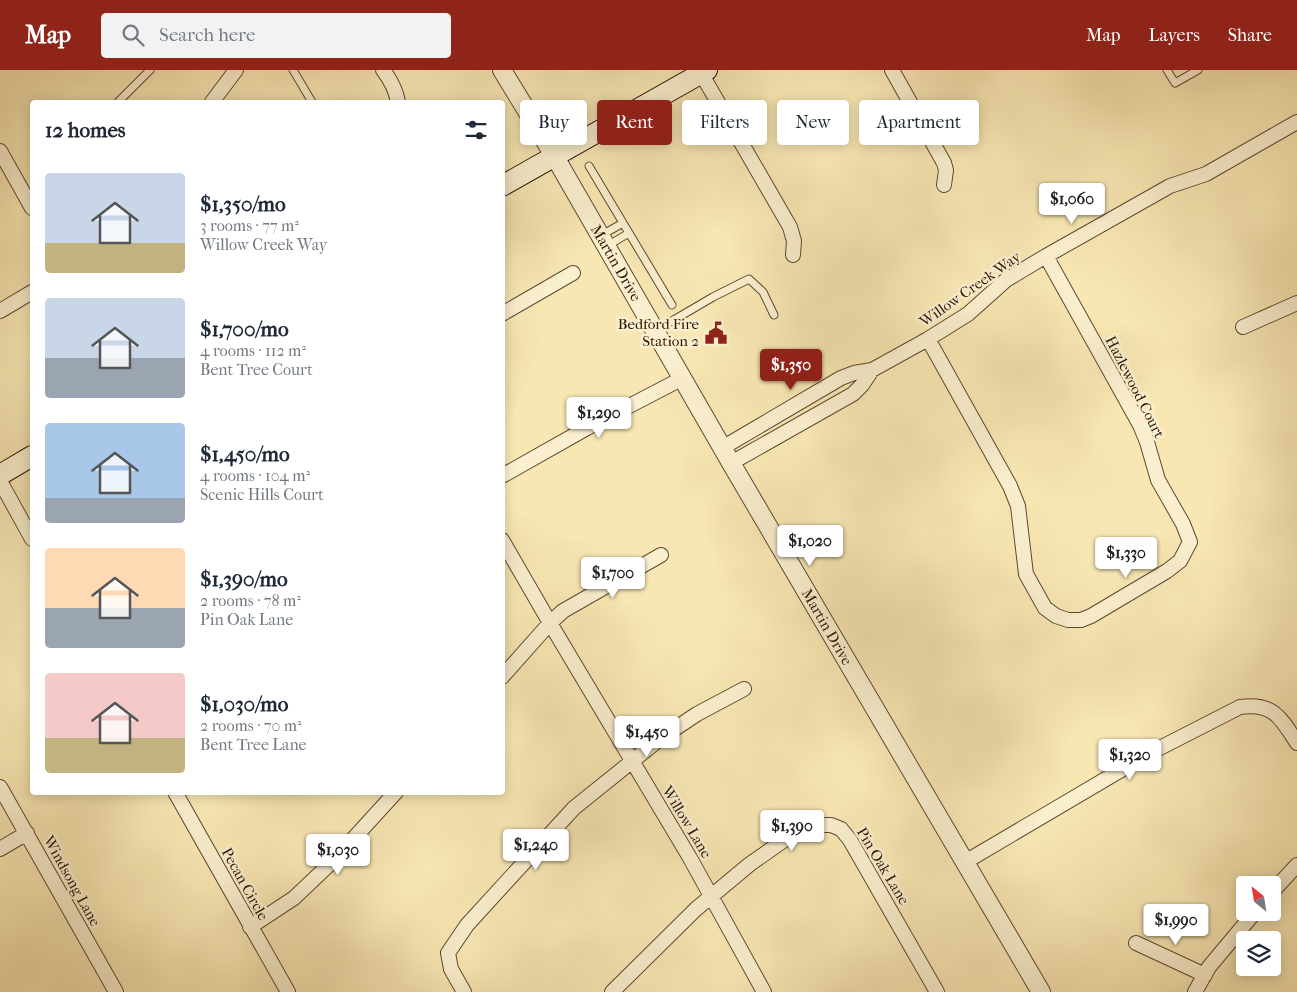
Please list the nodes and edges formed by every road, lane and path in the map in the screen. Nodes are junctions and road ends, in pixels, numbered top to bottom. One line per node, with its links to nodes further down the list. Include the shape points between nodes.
1 (150, 70): 10 (lane)
2 (236, 70): 11 (street)
3 (293, 70): 12 (lane)
4 (383, 70): 13 (street)
5 (502, 70): 16 (street, Martin Drive)
6 (892, 70): 19 (street, via 944,163)
7 (1167, 70): 8 (lane, via 1175,83)
8 (1198, 70)
9 (704, 72): 16 (main road); 24 (street, via 790,227 794,240)
10 (120, 100)
11 (214, 100)
12 (311, 100)
13 (398, 100)
14 (1297, 122): 25 (street, Willow Creek Way, via 1206,174 1170,186)
15 (0, 151): 20 (street)
16 (554, 157): 18 (main road); 23 (street, Martin Drive)
17 (589, 166): 21 (lane)
18 (505, 184)
19 (944, 185)
20 (30, 204)
21 (623, 223): 22 (lane); 23 (lane)
22 (629, 234): 23 (lane); 29 (lane)
23 (603, 241): 34 (street, Martin Drive)
24 (793, 255)
25 (1046, 256): 35 (street, Willow Creek Way, via 1006,280 968,314); 35 (street, Hazlewood Court, via 1140,425 1158,480 1190,542 1180,561 1167,571 1081,620 1068,620 1045,608 1026,574 1018,506 1010,486)
26 (573, 273): 31 (street)
27 (30, 293): 30 (street)
28 (1297, 302): 33 (street)
29 (672, 305)
30 (0, 311)
31 (505, 312)
32 (774, 315): 34 (lane, via 763,292 749,279 713,296)
33 (1243, 326)
34 (655, 331): 37 (street, Martin Drive)
35 (928, 339): 36 (street, Willow Creek Way)
36 (872, 370): 38 (street, Willow Creek Way, via 840,378); 40 (street, Willow Creek Way, via 853,394)
37 (683, 378): 38 (street, Martin Drive); 41 (street)
38 (722, 448): 40 (street, Martin Drive)
39 (30, 457): 42 (main road)
40 (731, 463): 57 (street, Martin Drive)
41 (505, 474)
42 (0, 475)
43 (0, 481): 44 (street)
44 (30, 535)
45 (505, 545): 47 (street, Willow Lane)
46 (661, 555): 47 (street, via 563,611)
47 (550, 623): 48 (street); 51 (street, Willow Lane)
48 (505, 674)
49 (744, 689): 51 (street, via 697,714)
50 (1297, 743): 57 (street, via 1275,714 1263,707 1240,707 1150,753)
51 (632, 761): 60 (street, Willow Lane); 67 (street, via 574,808 467,925 448,953 450,969)
52 (0, 787): 55 (street, Windsong Lane)
53 (177, 795): 62 (street, Pecan Circle)
54 (393, 795): 62 (street, via 294,898)
55 (27, 834): 56 (street); 65 (street, Windsong Lane)
56 (0, 849)
57 (965, 862): 71 (street, Martin Drive)
58 (1297, 865): 59 (street)
59 (1281, 882)
60 (711, 896): 68 (street, Pin Oak Lane); 69 (street, Willow Lane); 70 (street, Pin Oak Lane, via 750,864 811,825 831,825 841,829)
61 (1248, 921): 64 (street)
62 (250, 927): 66 (street, Pecan Circle)
63 (1136, 944): 64 (street)
64 (1205, 975): 72 (street)
65 (116, 992)
66 (288, 992)
67 (464, 992)
68 (612, 992)
69 (764, 992)
70 (937, 992)
71 (1040, 992)
72 (1195, 992)

